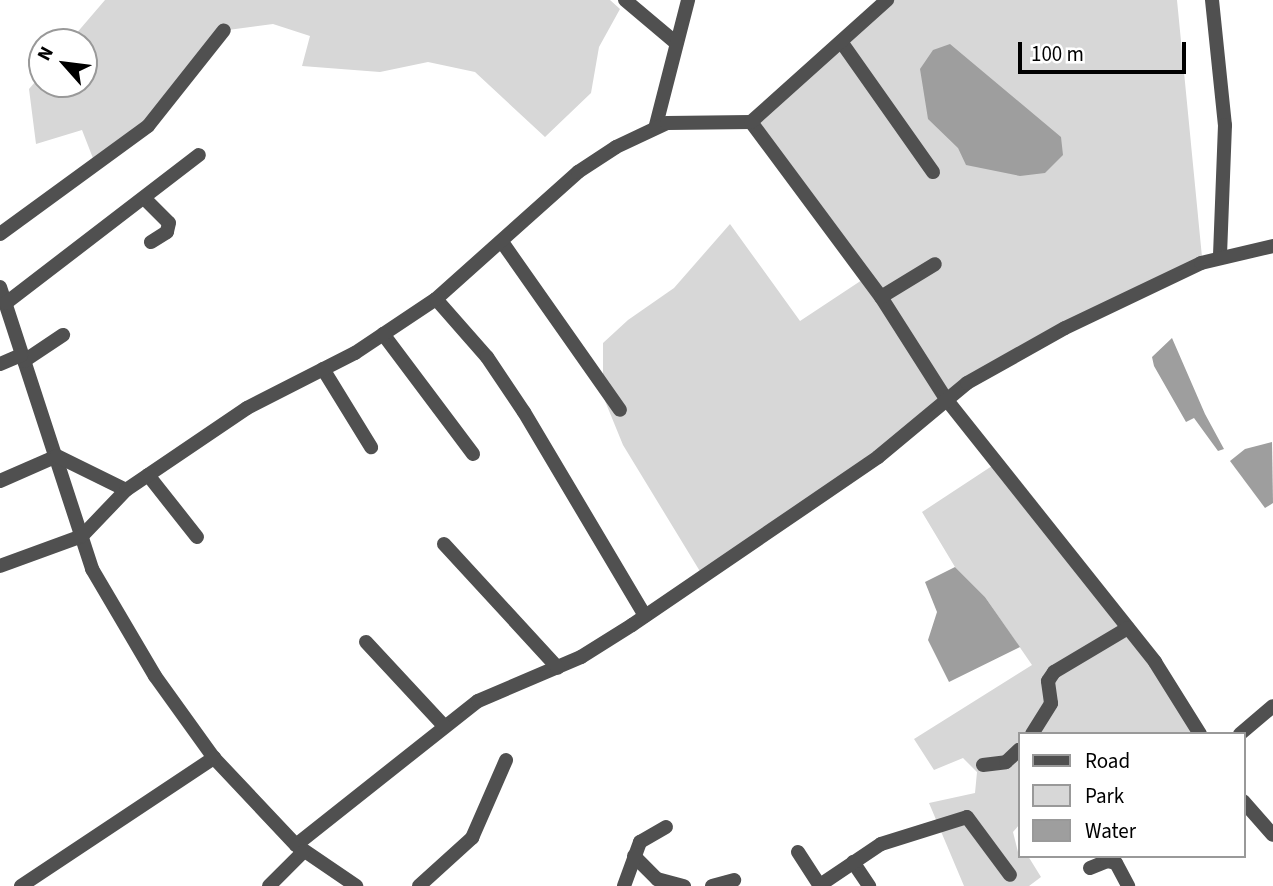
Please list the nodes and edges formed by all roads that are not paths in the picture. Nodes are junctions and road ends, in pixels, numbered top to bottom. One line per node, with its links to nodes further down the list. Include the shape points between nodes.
1 (625, 0): 6 (street)
2 (688, 0): 6 (street)
3 (887, 0): 7 (street)
4 (1212, 0): 17 (street, via 1225,125)
5 (224, 30): 13 (street, via 148,126)
6 (676, 43): 9 (street)
7 (842, 43): 8 (street); 11 (street)
8 (751, 122): 9 (street); 20 (street)
9 (656, 125): 15 (street, via 578,173)
10 (199, 155): 12 (street)
11 (933, 172)
12 (144, 198): 14 (street, via 169,223 167,232); 22 (street)
13 (0, 234)
14 (151, 242)
15 (502, 242): 21 (street); 29 (street)
16 (1273, 246): 17 (street)
17 (1220, 258): 28 (street, via 1065,328)
18 (935, 264): 20 (street)
19 (0, 286): 22 (street)
20 (881, 297): 28 (street)
21 (436, 299): 23 (street); 40 (street, via 486,357 524,412)
22 (6, 303): 25 (street)
23 (383, 334): 27 (street); 31 (street)
24 (64, 335): 25 (street)
25 (23, 358): 26 (street); 32 (street)
26 (0, 364)
27 (323, 369): 30 (street); 33 (street, via 247,408)
28 (946, 399): 40 (street, via 878,457); 41 (street)
29 (620, 411)
30 (372, 447)
31 (473, 454)
32 (57, 456): 34 (street); 35 (street); 36 (street)
33 (148, 475): 35 (street); 37 (street)
34 (0, 481)
35 (126, 491): 36 (street)
36 (82, 536): 39 (street); 50 (street, via 92,569 150,668)
37 (197, 537)
38 (444, 544): 43 (street)
39 (0, 566)
40 (645, 616): 43 (street)
41 (1128, 628): 46 (street, via 1054,672 1048,681 1051,703); 47 (street)
42 (366, 642): 45 (street)
43 (558, 668): 45 (street, via 478,701)
44 (1273, 706): 48 (street)
45 (444, 726): 56 (street)
46 (1033, 732)
47 (1199, 732)
48 (1242, 732)
49 (1018, 751): 52 (street, via 1006,762)
50 (214, 758): 56 (street); 63 (street)
51 (506, 760): 66 (street, via 472,838)
52 (983, 765)
53 (1245, 803): 55 (street)
54 (666, 827): 58 (street, via 640,842)
55 (1273, 835)
56 (300, 848): 64 (street); 65 (street)
57 (798, 852): 70 (street)
58 (634, 856): 67 (street); 68 (street, via 657,879)
59 (853, 862): 61 (street, via 895,838 967,817); 70 (street); 71 (street)
60 (1090, 868): 72 (street, via 1107,861 1116,863)
61 (1010, 875)
62 (734, 880): 69 (street)
63 (21, 886)
64 (269, 886)
65 (356, 886)
66 (419, 886)
67 (624, 886)
68 (684, 886)
69 (712, 886)
70 (820, 886)
71 (869, 886)
72 (1128, 886)

